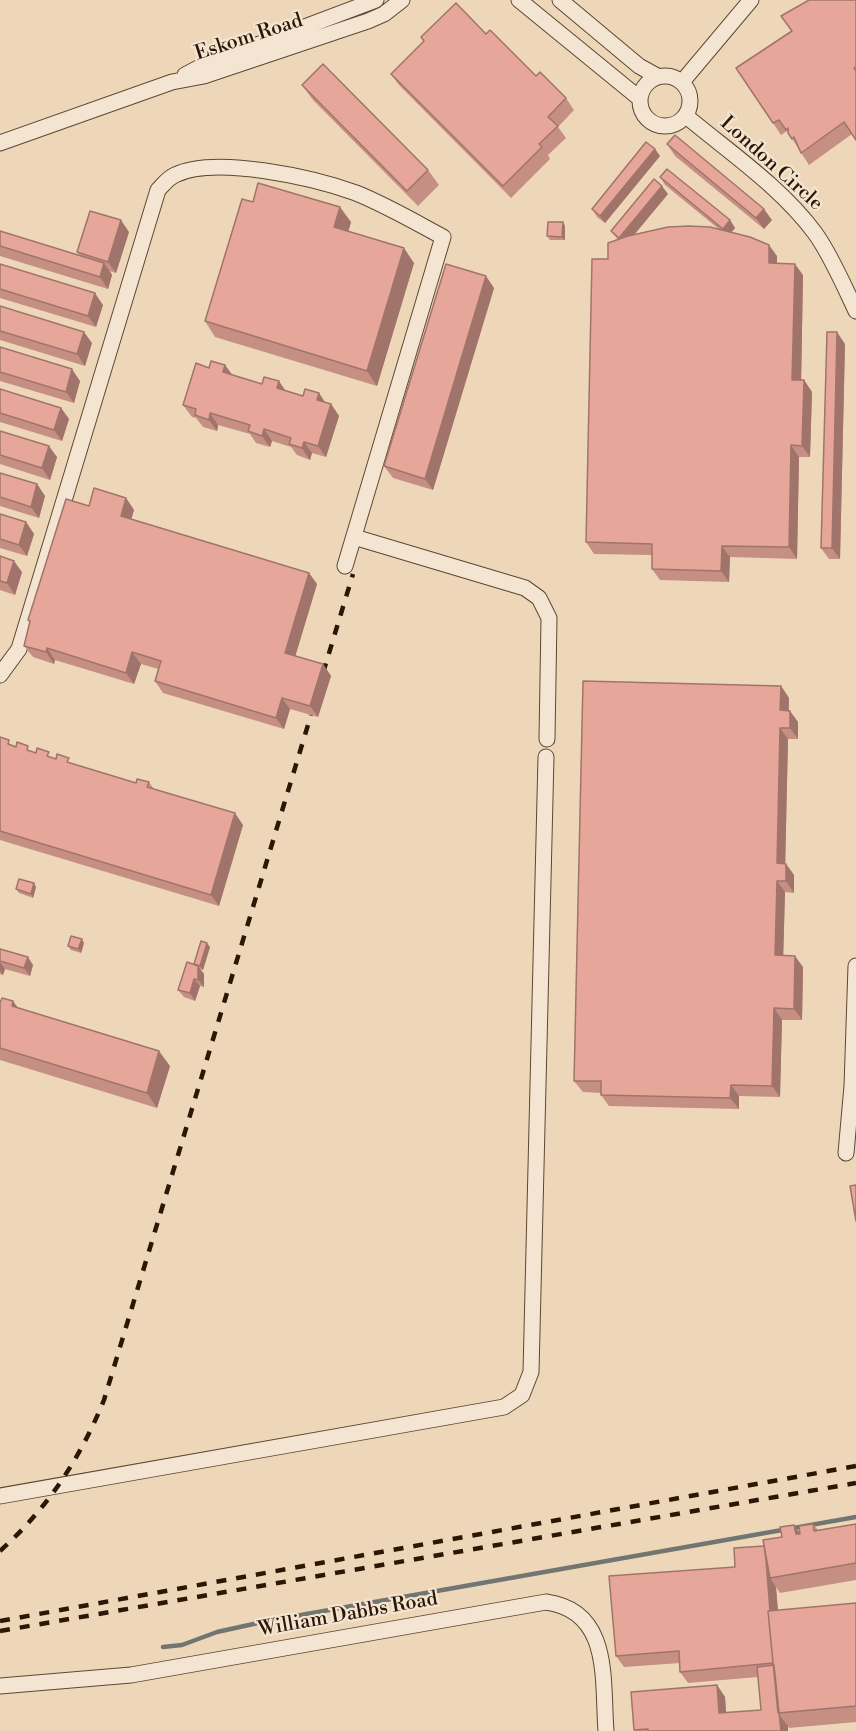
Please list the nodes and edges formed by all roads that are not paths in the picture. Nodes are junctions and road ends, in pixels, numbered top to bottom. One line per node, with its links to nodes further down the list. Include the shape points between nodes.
1 (376, 0): 7 (street, Eskom Road, via 204,65)
2 (402, 0): 7 (street, Eskom Road, via 368,21 204,76)
3 (519, 0): 9 (street)
4 (560, 0): 6 (street, via 639,66)
5 (751, 0): 8 (street)
6 (657, 76): 8 (street, via 667,75); 9 (street, via 647,82)
7 (172, 82): 11 (street, Eskom Road)
8 (682, 82): 10 (street, via 689,95)
9 (639, 98): 10 (street, via 648,120 660,126 670,126)
10 (686, 116): 12 (street, London Circle, via 773,189 803,220 816,235)
11 (0, 143)
12 (856, 310)
13 (354, 537): 14 (street); 15 (street, via 443,237 357,194 309,180 238,167 176,174 158,190 19,649); 16 (street, via 525,588 539,598 549,618)
14 (345, 566)
15 (0, 675)
16 (547, 739)
17 (546, 757): 21 (street, via 531,1372 522,1395 504,1407)
18 (856, 966): 19 (street)
19 (854, 1085): 20 (street)
20 (846, 1153)
21 (0, 1496)
22 (0, 1686): 23 (street, William Dabbs Road, via 131,1675 546,1602 574,1611 596,1636)
23 (606, 1731)

